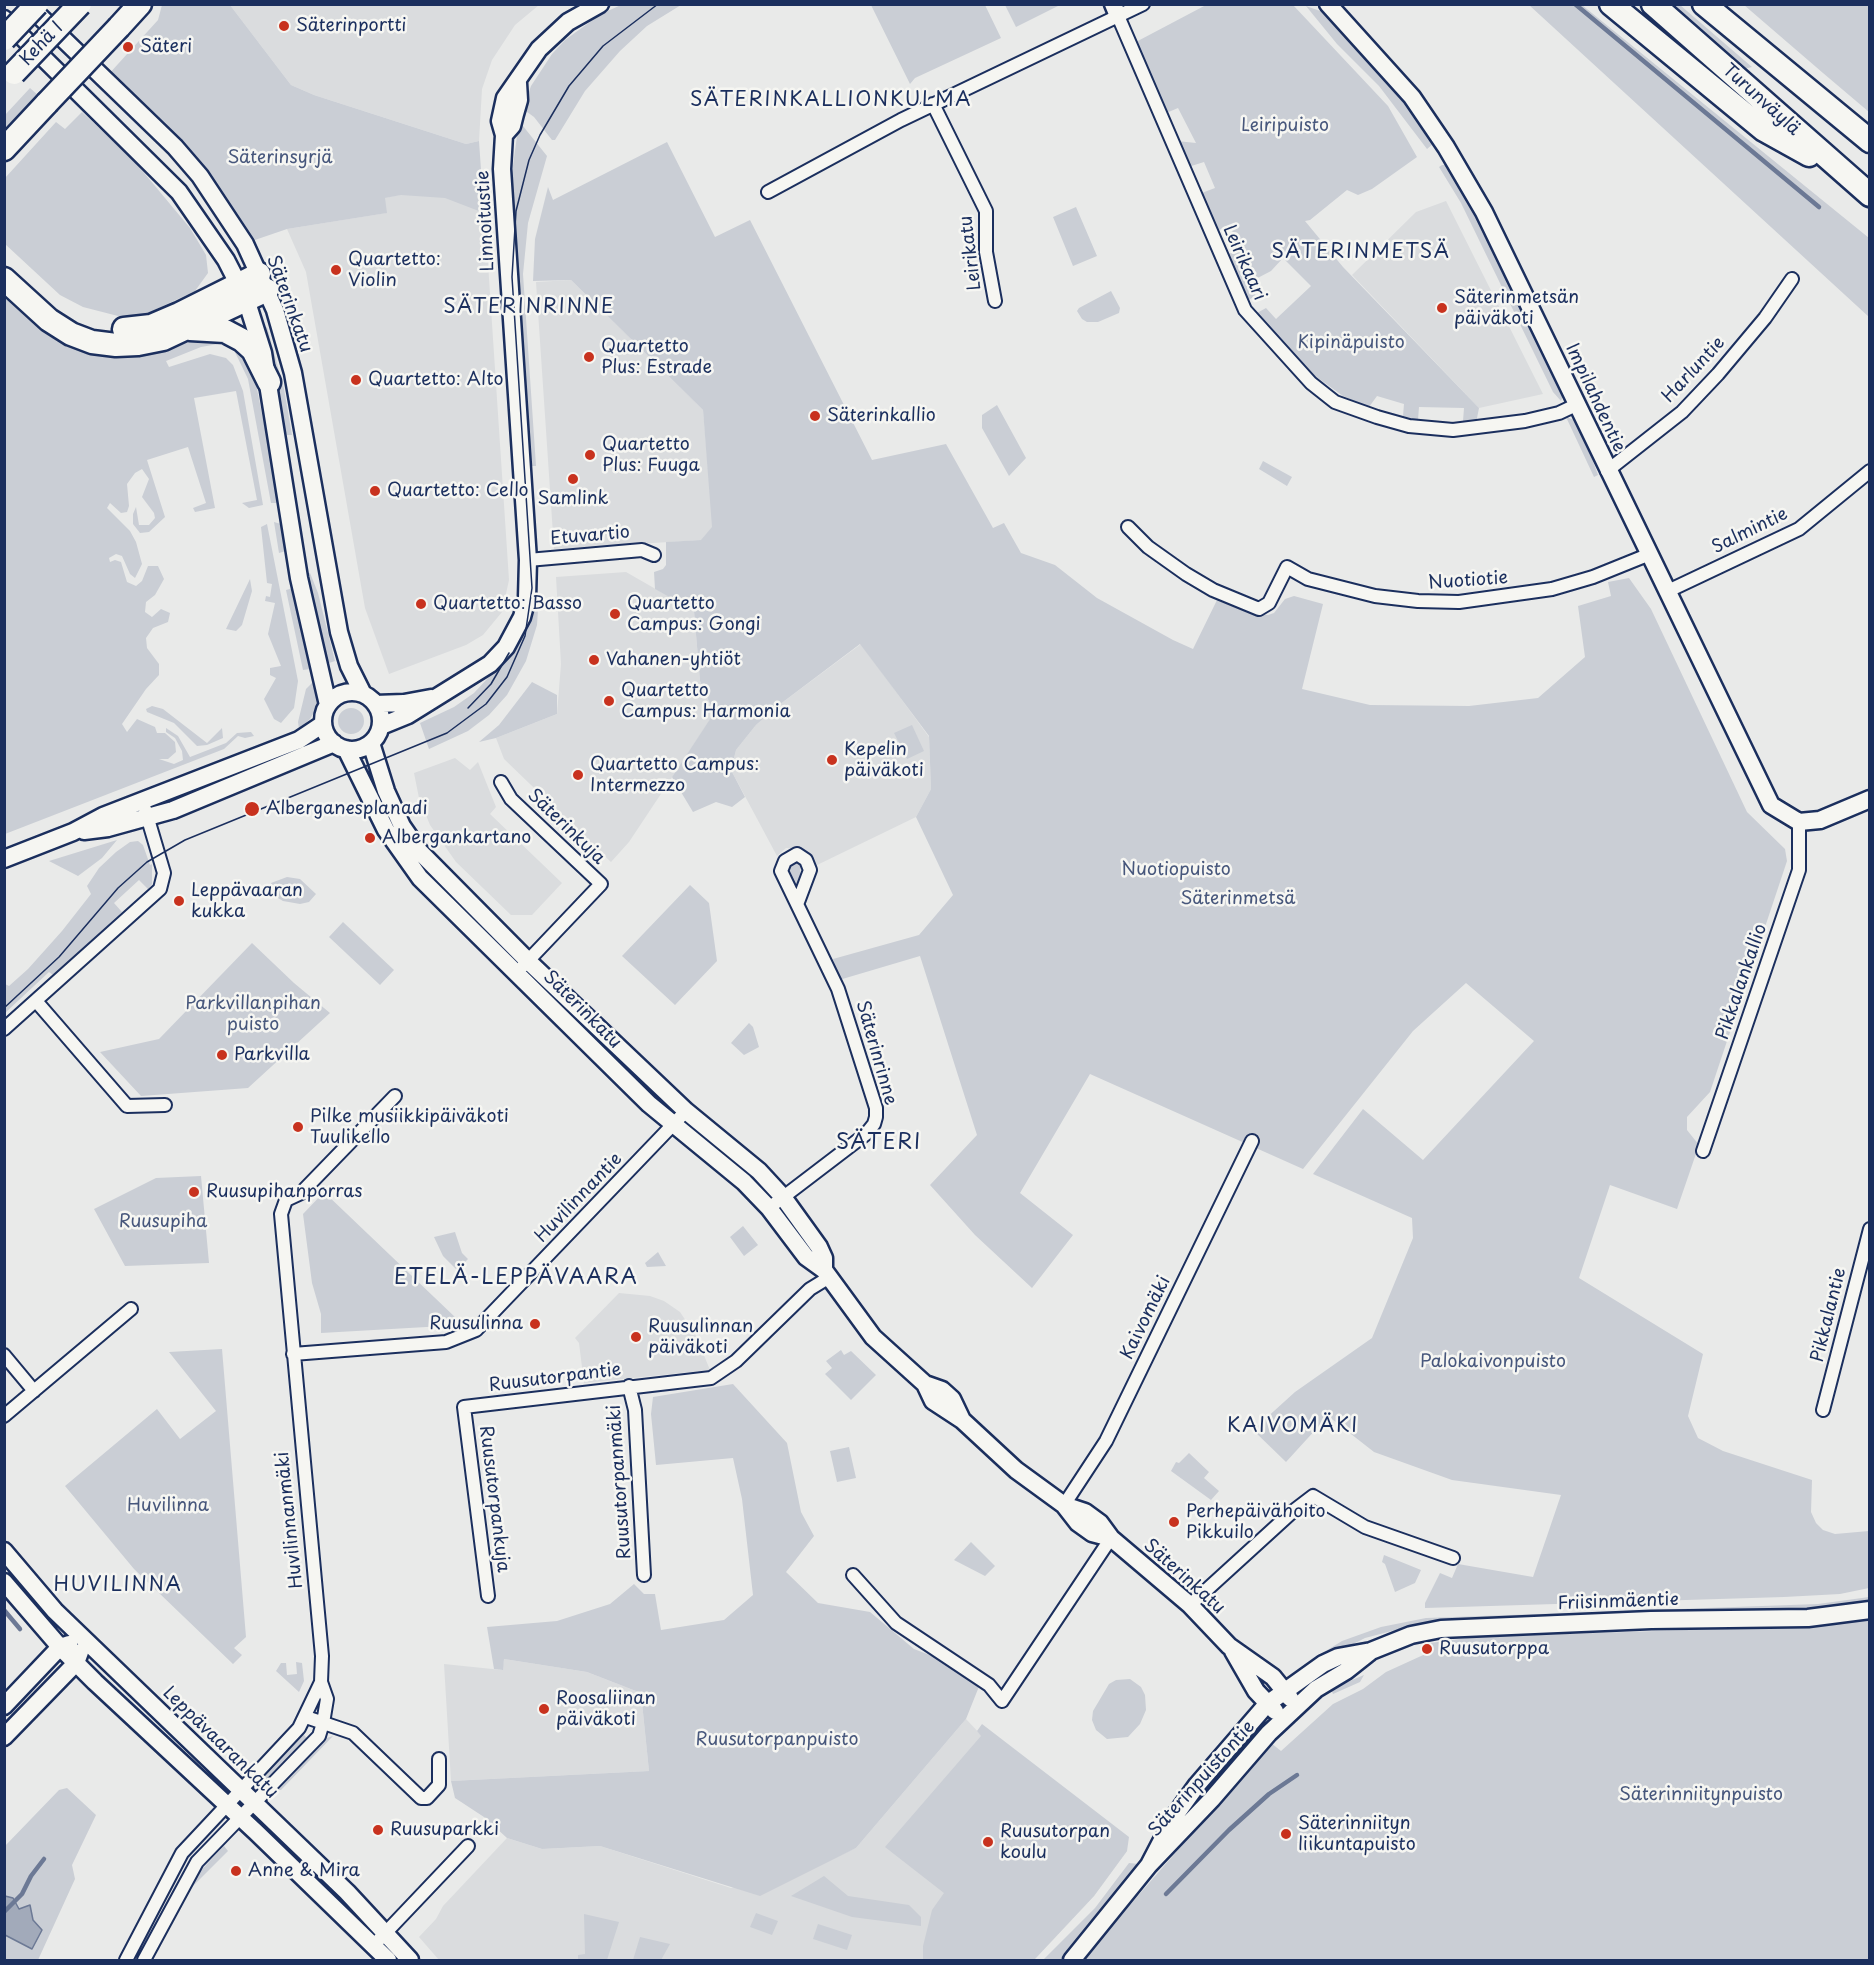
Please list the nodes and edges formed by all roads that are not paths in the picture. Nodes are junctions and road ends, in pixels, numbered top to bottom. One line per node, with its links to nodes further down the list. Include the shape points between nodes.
1 (27, 4): 26 (main road, Säterinkatu, via 182,154 245,244)
2 (37, 4): 14 (highway, Kehä I, bridge)
3 (80, 4): 16 (highway, Kehä I, bridge)
4 (140, 4): 19 (highway, bridge)
5 (600, 4): 36 (main road, Linnoitustie, via 558,30 528,63 505,98 500,121 504,135 502,169)
6 (1143, 4): 12 (street)
7 (1328, 4): 30 (main road, Impilahdentie, via 1412,97 1446,147 1504,251)
8 (1611, 4): 20 (highway, via 1764,130)
9 (1653, 4): 20 (highway, Turunväylä)
10 (1704, 4): 15 (highway, Turunväylä)
11 (1729, 4): 15 (highway)
12 (1116, 10): 17 (street); 30 (street, Leirikaari, via 1245,310 1311,384 1335,402 1377,417 1409,426 1453,430 1525,421)
13 (4, 19): 26 (main road, Säterinkatu, via 179,192)
14 (4, 39)
15 (1770, 59): 18 (highway, Turunväylä)
16 (9, 78)
17 (933, 104): 21 (street); 27 (street, Leirikatu, via 986,211 986,252)
18 (1869, 141)
19 (4, 149)
20 (1842, 173): 22 (highway, Turunväylä)
21 (768, 192)
22 (1869, 195)
23 (4, 262): 26 (highway, via 61,312 106,329 151,326)
24 (4, 279): 28 (highway, via 49,320 92,342 138,344)
25 (1792, 279): 31 (street, Harluntie, via 1765,318 1682,412)
26 (253, 286): 28 (highway); 29 (main road, Säterinkatu); 39 (main road, Säterinkatu, via 293,373 339,632 349,666)
27 (995, 301)
28 (185, 329): 29 (highway, via 232,334 253,350)
29 (269, 382): 40 (main road, Säterinkatu, via 299,578)
30 (1576, 405): 31 (main road, Impilahdentie)
31 (1608, 471): 34 (main road, Impilahdentie)
32 (1869, 471): 37 (street, Salmintie, via 1799,529)
33 (1128, 527): 34 (street, Nuotiotie, via 1186,574 1255,609 1269,603 1287,567 1308,579 1376,596 1459,602 1552,589)
34 (1650, 554): 37 (main road, Impilahdentie)
35 (654, 555): 36 (street, Etuvartio, via 642,550)
36 (528, 560): 38 (main road, Linnoitustie, via 527,598 519,626 506,647 490,664)
37 (1668, 591): 48 (main road, Impilahdentie, via 1763,793 1771,805)
38 (437, 697): 39 (main road, Linnoitustie, via 404,703); 42 (main road, Linnoitustie)
39 (369, 699): 40 (main road, via 344,693); 42 (main road, via 380,715)
40 (328, 705): 41 (main road)
41 (323, 724): 44 (main road, via 327,735); 47 (main road, via 299,740)
42 (381, 726): 43 (main road)
43 (371, 743): 44 (main road, via 359,749); 51 (main road, Säterinkatu, via 402,826 420,852)
44 (340, 746): 47 (main road, via 173,810); 51 (main road, Säterinkatu, via 400,853 420,879)
45 (501, 782): 51 (street, Säterinkuja, via 512,799 601,885)
46 (1869, 799): 48 (main road, via 1820,820)
47 (145, 808): 49 (main road, via 103,816); 52 (street, via 164,873 162,886)
48 (1799, 822): 59 (street, Pikkalankallio, via 1800,870)
49 (4, 859)
50 (798, 902): 60 (street, Säterinrinne, via 838,989 877,1112 868,1132)
51 (522, 967): 56 (main road, Säterinkatu); 57 (main road, Säterinkatu)
52 (36, 1001): 53 (street); 55 (street, via 127,1106)
53 (4, 1029)
54 (395, 1096): 65 (street, Huvilinnanmäki, via 301,1193 286,1200 281,1214)
55 (165, 1105)
56 (686, 1111): 57 (street, Huvilinnantie); 60 (main road, Säterinkatu, via 759,1171)
57 (673, 1125): 61 (main road, Säterinkatu, via 744,1182); 65 (street, Huvilinnantie, via 476,1330 446,1342)
58 (1252, 1141): 72 (street, Kaivomäki, via 1106,1441)
59 (1703, 1151)
60 (783, 1197): 61 (street, Säterinrinne); 63 (main road, Säterinkatu, via 819,1247)
61 (769, 1208): 63 (main road, Säterinkatu, via 806,1257)
62 (1869, 1229): 70 (street, Pikkalantie)
63 (826, 1274): 67 (street, Ruusutorpantie, via 720,1374); 72 (main road, Säterinkatu, via 873,1337 925,1384 933,1401 962,1420 1016,1470)
64 (130, 1309): 68 (street)
65 (293, 1354): 87 (street, Huvilinnanmäki, via 322,1656)
66 (4, 1355): 68 (street)
67 (629, 1386): 69 (street, Ruusutorpantie); 76 (street, Ruusutorpanmäki, via 635,1410)
68 (34, 1391): 71 (street)
69 (464, 1407): 79 (street, Ruusutorpankuja)
70 (1823, 1410)
71 (4, 1416)
72 (1064, 1505): 73 (main road, Säterinkatu, via 1085,1512)
73 (1111, 1538): 77 (street, via 1002,1701 989,1685 896,1623); 80 (main road, Säterinkatu)
74 (4, 1551): 82 (main road, Leppävaarankatu)
75 (1453, 1558): 80 (street, via 1365,1527 1313,1496)
76 (644, 1575)
77 (853, 1575)
78 (4, 1582): 84 (main road)
79 (488, 1596)
80 (1191, 1605): 83 (main road, Säterinkatu)
81 (1869, 1610): 85 (main road, Friisinmäentie, via 1808,1618 1442,1629 1411,1635)
82 (85, 1640): 84 (main road); 86 (main road); 97 (main road, Leppävaarankatu)
83 (1229, 1646): 88 (main road, Säterinkatu, via 1273,1677); 89 (main road, Säterinkatu)
84 (60, 1647): 86 (main road); 90 (main road)
85 (1371, 1651): 88 (main road, Friisinmäentie, via 1338,1657); 91 (main road, Friisinmäentie)
86 (76, 1663): 95 (main road); 98 (main road)
87 (321, 1682): 92 (street, Huvilinnanmäki); 94 (street, Huvilinnanmäki, via 327,1698)
88 (1284, 1691): 89 (main road, Friisinmäentie); 91 (main road, Säterinkatu)
89 (1267, 1704): 93 (main road, Säterinkatu); 102 (main road, Säterinpuistontie, via 1197,1785 1174,1817)
90 (4, 1706)
91 (1296, 1706): 93 (main road, Friisinmäentie)
92 (306, 1717): 94 (street); 97 (street, Huvilinnanmäki)
93 (1283, 1719): 102 (main road, Säterinpuistontie)
94 (323, 1723): 96 (street, via 357,1737 421,1798 432,1794 439,1785); 99 (street, Huvilinnanmäki, via 319,1736)
95 (4, 1737)
96 (440, 1759)
97 (240, 1789): 98 (street, Huvilinnanmäki); 99 (main road, Leppävaarankatu)
98 (226, 1804): 100 (main road); 105 (street, Huvilinnanmäki, via 182,1852)
99 (256, 1804): 100 (street, Huvilinnanmäki); 103 (main road, Leppävaarankatu)
100 (241, 1818): 104 (main road); 106 (street, Huvilinnanmäki, via 197,1862)
101 (468, 1846): 103 (street)
102 (1149, 1866): 109 (main road, Säterinpuistontie)
103 (386, 1932): 104 (street); 108 (main road, Leppävaarankatu)
104 (373, 1946): 107 (main road)
105 (126, 1960)
106 (144, 1960)
107 (388, 1960)
108 (410, 1960)
109 (1072, 1960)

